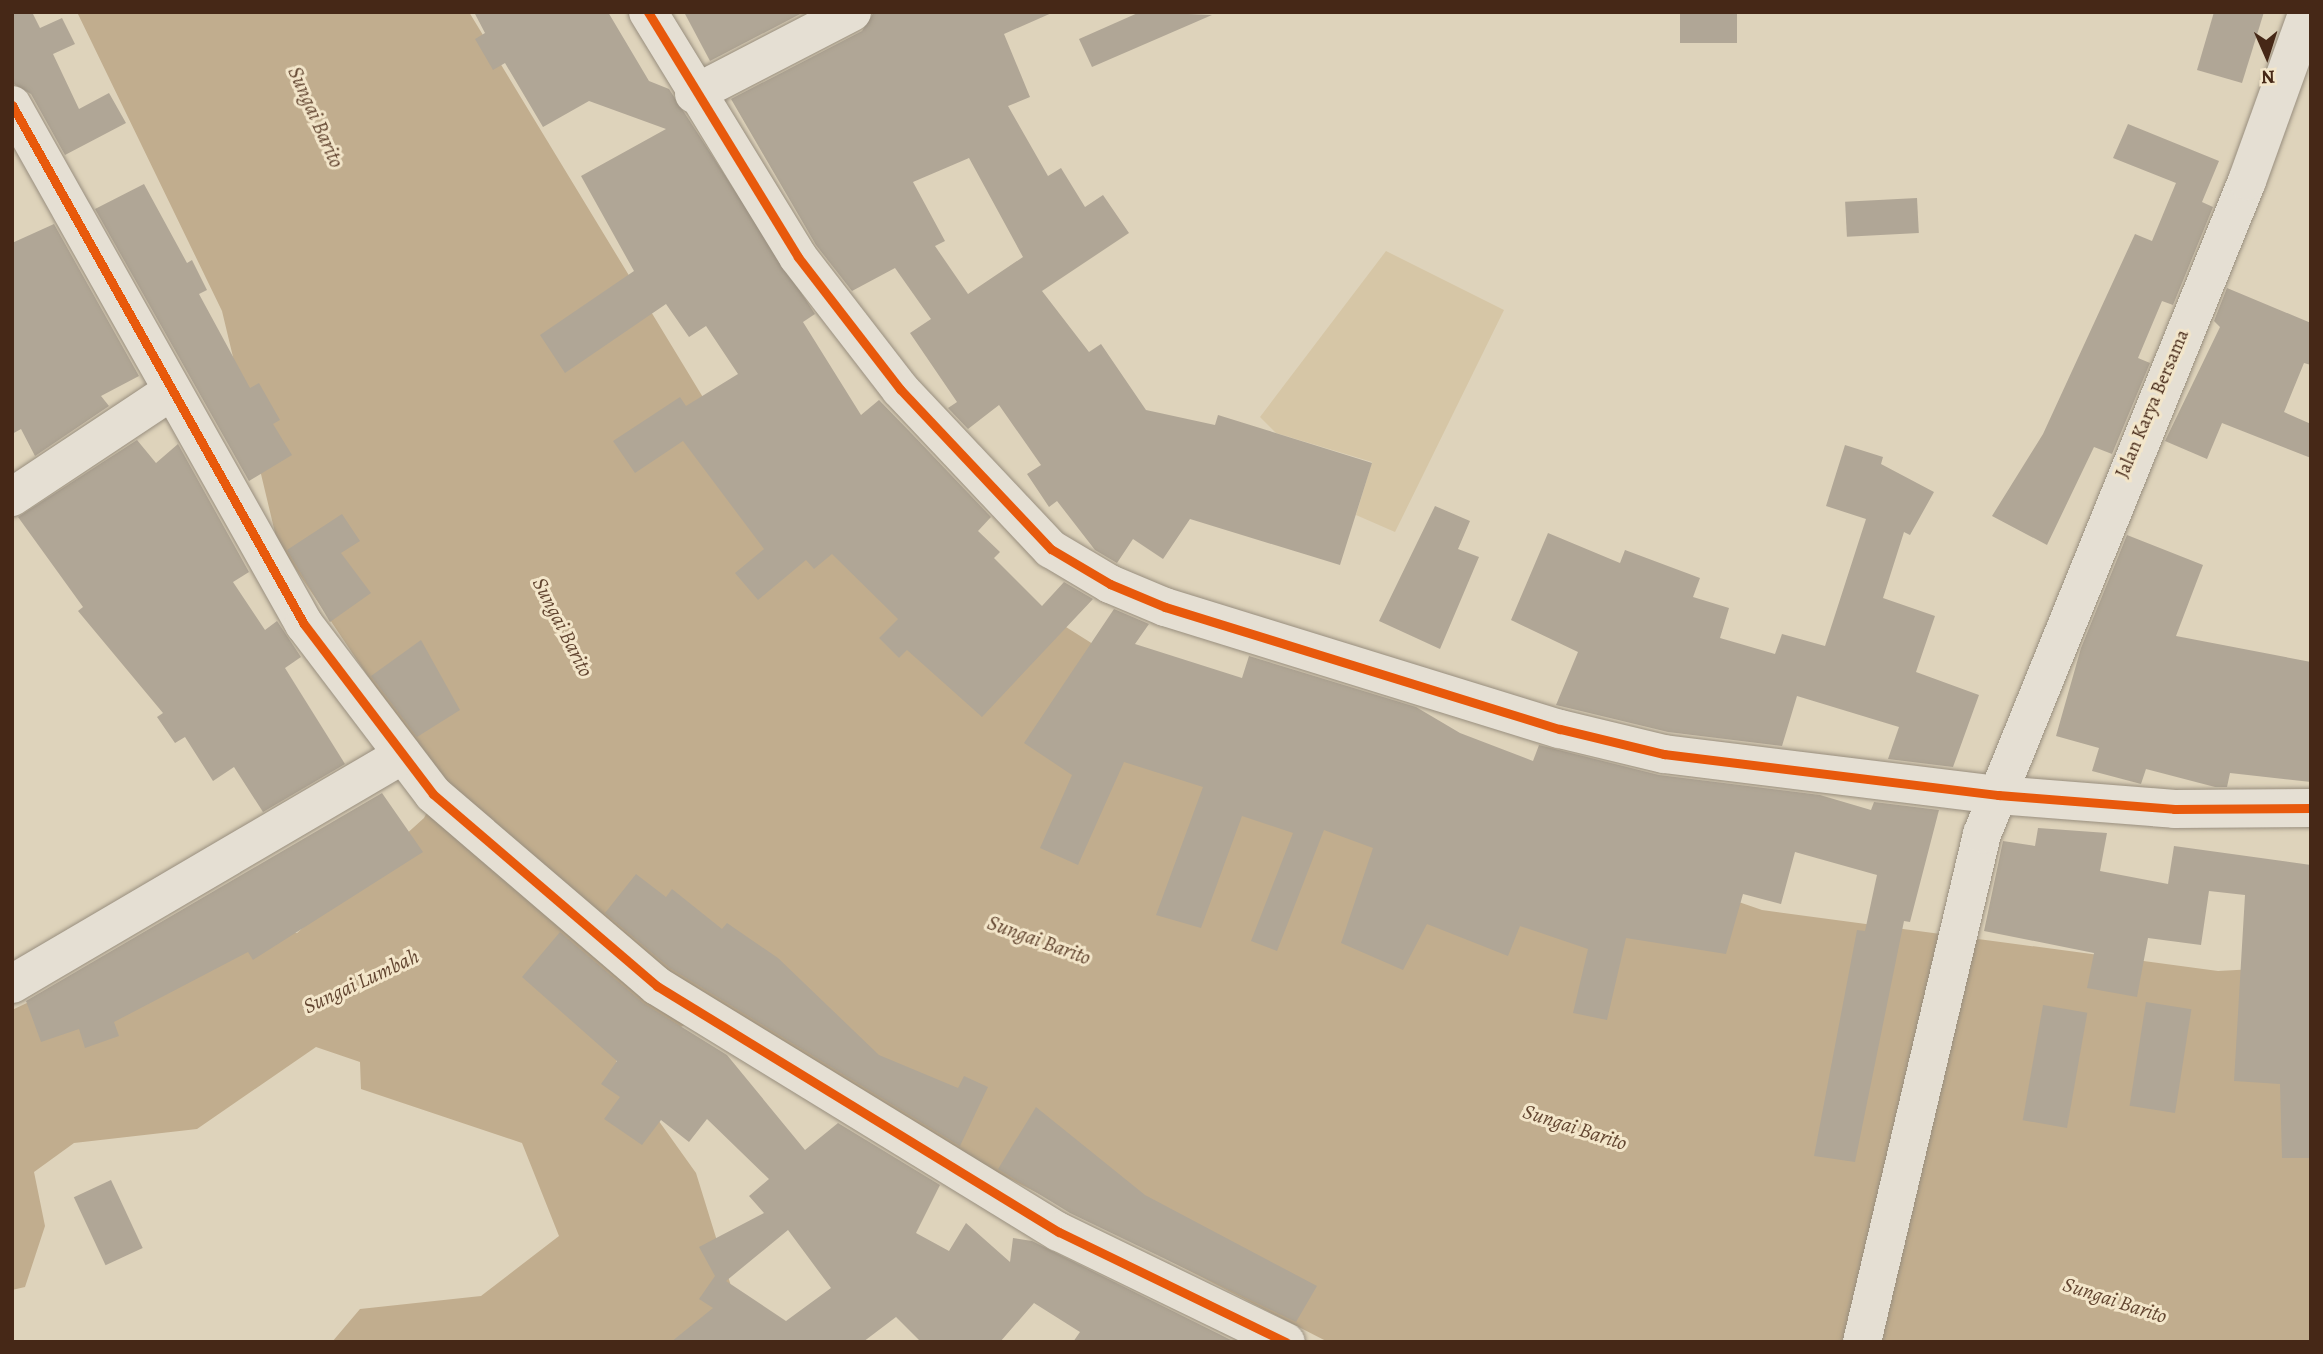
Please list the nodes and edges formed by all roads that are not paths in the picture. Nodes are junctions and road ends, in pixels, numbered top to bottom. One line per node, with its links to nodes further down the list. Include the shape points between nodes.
1 (648, 12): 4 (street)
2 (852, 12): 4 (street)
3 (2308, 12): 9 (street, Jalan Karya Bersama, via 2247,181)
4 (694, 94): 9 (street, via 798,257 900,389 1051,549 1110,584 1165,607 1612,743)
5 (12, 105): 6 (street)
6 (170, 391): 7 (street); 8 (street, via 304,624)
7 (12, 497)
8 (403, 755): 11 (street); 12 (street, via 432,794 657,986 1059,1232)
9 (1998, 795): 10 (street, via 2174,809); 13 (street, Jalan Karya Bersama, via 1982,834)
10 (2311, 808)
11 (12, 984)
12 (1286, 1342)
13 (1862, 1342)

